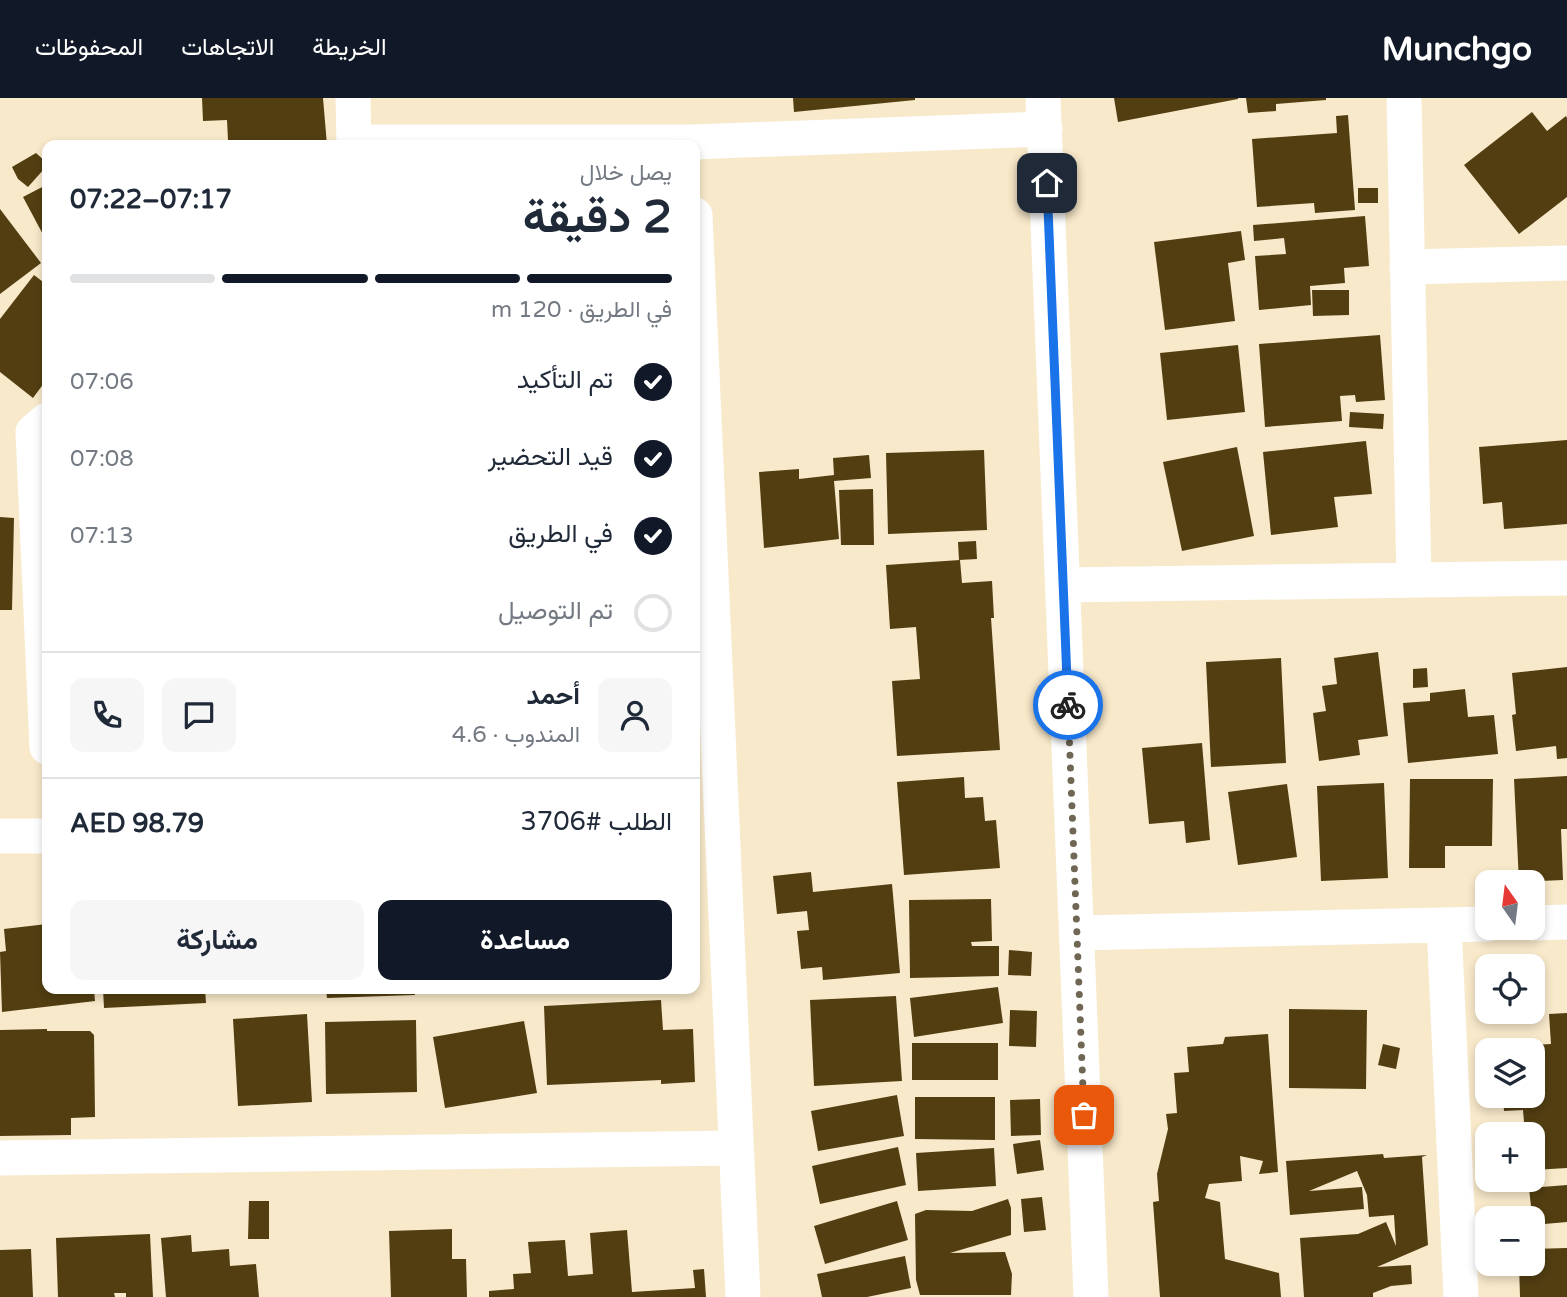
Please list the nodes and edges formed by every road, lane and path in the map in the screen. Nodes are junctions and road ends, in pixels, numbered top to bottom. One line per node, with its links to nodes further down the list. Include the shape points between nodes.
1 (353, 98): 4 (street)
2 (1404, 98): 7 (street)
3 (1044, 114): 5 (street); 12 (street)
4 (354, 140)
5 (700, 143)
6 (1567, 264): 7 (street)
7 (1407, 267): 11 (street)
8 (42, 424): 13 (street, via 33,432)
9 (700, 452): 14 (street)
10 (1567, 578): 11 (street)
11 (1414, 580): 12 (street)
12 (1063, 585): 21 (street)
13 (42, 634)
14 (708, 831): 22 (street)
15 (0, 836): 16 (street)
16 (42, 836)
17 (1567, 922): 18 (street)
18 (1545, 923)
19 (1475, 924): 20 (street)
20 (1444, 925): 21 (street); 26 (street)
21 (1077, 933): 25 (street)
22 (736, 1148): 23 (street); 24 (street)
23 (0, 1158)
24 (743, 1297)
25 (1091, 1297)
26 (1461, 1297)

